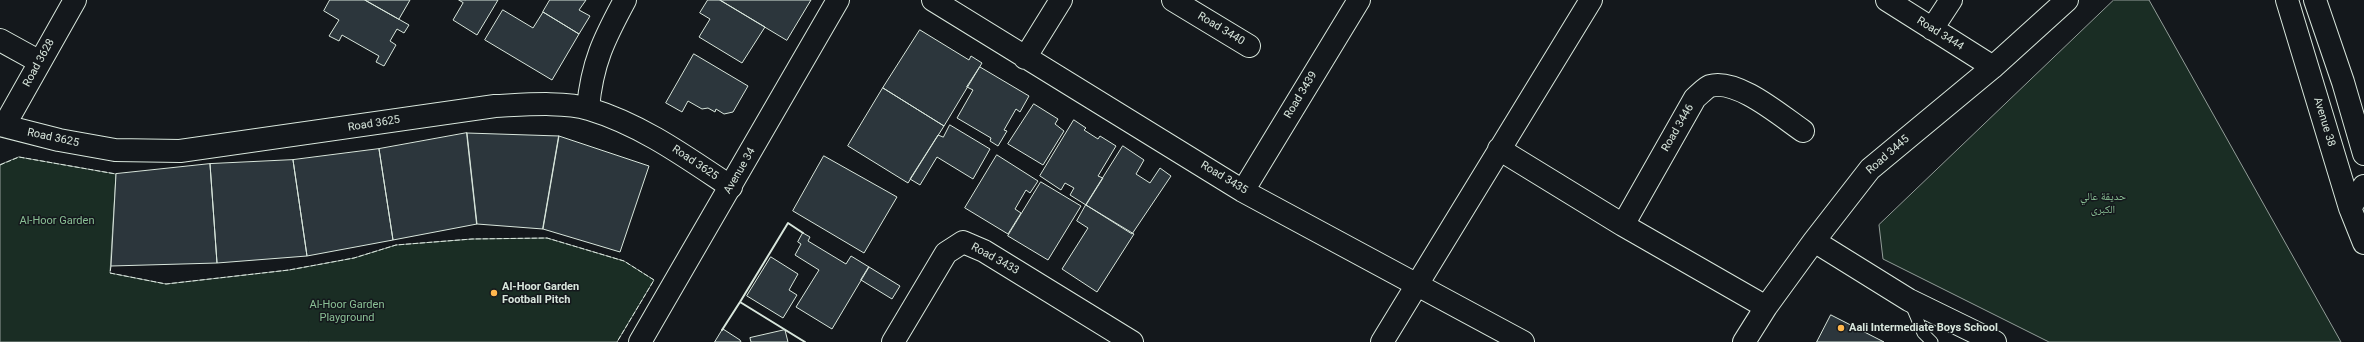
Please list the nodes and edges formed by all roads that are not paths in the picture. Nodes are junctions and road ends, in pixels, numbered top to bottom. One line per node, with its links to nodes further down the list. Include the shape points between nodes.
1 (75, 0): 18 (street, Road 3628)
2 (625, 0): 22 (street, via 597,55 590,81)
3 (838, 0): 27 (street, Avenue 34)
4 (933, 0): 17 (street, Road 3435)
5 (1061, 0): 17 (street)
6 (1173, 0): 16 (street, Road 3440)
7 (1359, 0): 28 (street, Road 3439)
8 (1591, 0): 25 (street)
9 (1887, 0): 14 (street, Road 3444)
10 (1951, 0): 14 (street)
11 (2067, 0): 19 (street, Road 3445)
12 (2287, 0): 29 (street, Avenue 38)
13 (2315, 0): 20 (street)
14 (1932, 29): 19 (street, Road 3444)
15 (0, 40): 18 (street)
16 (1249, 46)
17 (1025, 58): 28 (street, Road 3435)
18 (40, 62): 23 (street, Road 3628)
19 (1993, 67): 31 (street, Road 3445, via 1870,169)
20 (2343, 82): 21 (street); 26 (street)
21 (2364, 96)
22 (588, 108): 23 (street, Road 3625, via 542,104 495,106 180,151 115,150 58,140); 27 (street, Road 3625, via 655,136)
23 (2, 125)
24 (1803, 131): 30 (street, Road 3446, via 1750,95 1727,85 1709,86 1695,98)
25 (1499, 149): 30 (street); 33 (street)
26 (2364, 154)
27 (731, 187): 36 (street, Avenue 34)
28 (1243, 191): 33 (street, Road 3435)
29 (2356, 193): 32 (street, Avenue 38)
30 (1623, 224): 35 (street)
31 (1814, 240): 34 (street); 35 (street, Road 3445)
32 (2364, 243)
33 (1417, 284): 39 (street); 40 (street, Road 3435)
34 (1909, 300): 42 (lane, via 1922,333); 43 (street)
35 (1766, 307): 41 (street, Road 3445)
36 (640, 342)
37 (893, 342): 38 (street, Road 3433, via 946,253 962,242 984,251)
38 (1132, 342)
39 (1382, 342)
40 (1523, 342)
41 (1744, 342)
42 (1932, 342)
43 (1995, 342)

